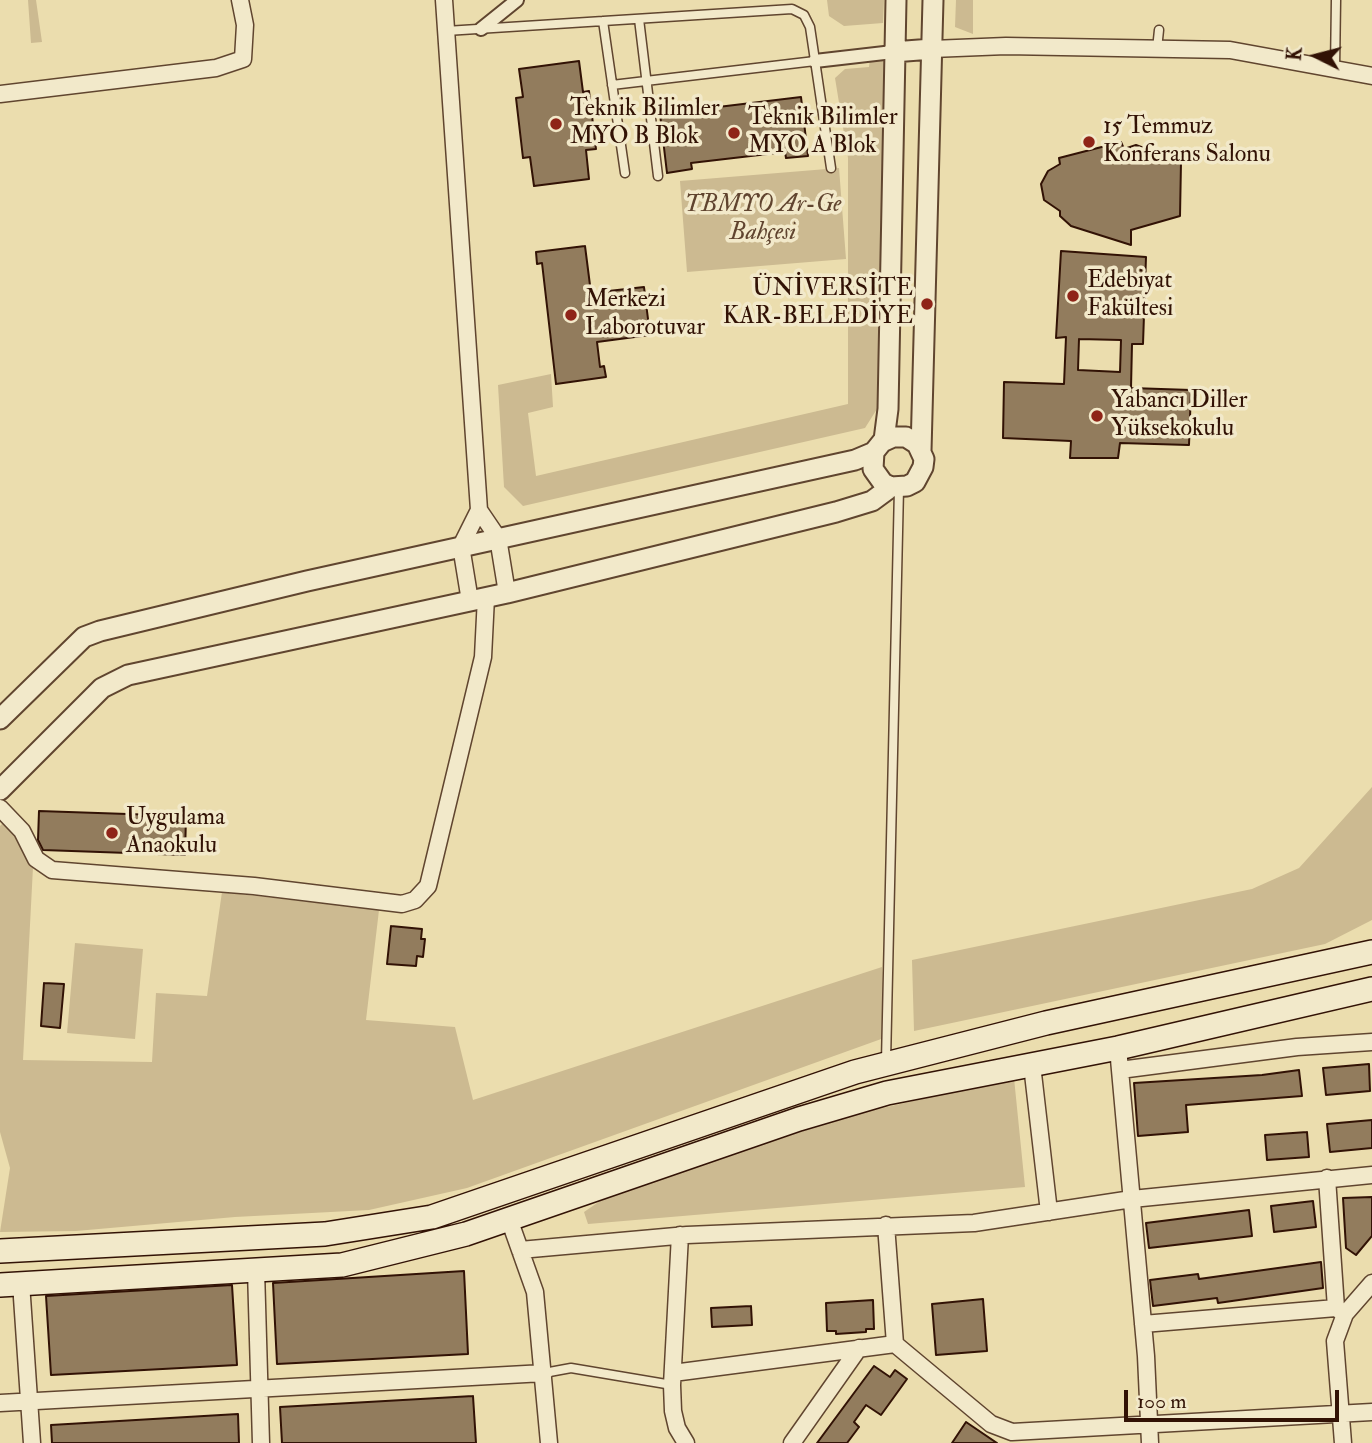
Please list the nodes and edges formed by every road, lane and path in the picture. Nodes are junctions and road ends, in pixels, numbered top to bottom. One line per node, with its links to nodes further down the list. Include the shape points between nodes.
1 (240, 0): 20 (street, via 245,26 243,59 216,68)
2 (444, 0): 11 (street)
3 (517, 0): 9 (street)
4 (896, 0): 14 (street)
5 (933, 0): 13 (street)
6 (1336, 0): 16 (lane)
7 (639, 19): 8 (lane); 15 (lane, via 792,9 804,15 810,27); 18 (lane)
8 (603, 21): 9 (lane); 19 (lane)
9 (481, 29): 11 (lane)
10 (1159, 30): 12 (lane)
11 (446, 32): 27 (street)
12 (1157, 48): 13 (street); 16 (street, via 1230,50)
13 (932, 49): 14 (street); 25 (street)
14 (894, 52): 15 (street); 24 (street, via 888,409)
15 (815, 61): 18 (lane); 21 (lane)
16 (1335, 69): 17 (street)
17 (1372, 76)
18 (646, 81): 19 (lane); 23 (lane)
19 (612, 85): 22 (lane)
20 (0, 94)
21 (831, 168)
22 (625, 173)
23 (658, 176)
24 (879, 446): 25 (street, via 906,437); 26 (street, via 872,461 877,477); 28 (street, via 770,480)
25 (921, 451): 26 (street, via 923,467 915,482)
26 (895, 487): 30 (street, via 872,501 836,512); 40 (lane)
27 (479, 510): 28 (street); 29 (street)
28 (498, 538): 29 (street); 30 (street)
29 (461, 547): 31 (street); 32 (street, via 100,631 84,637)
30 (507, 593): 31 (street)
31 (478, 599): 33 (street, via 122,677 102,688); 33 (street, via 483,657 428,886 415,900 402,904 254,886 52,870 36,859)
32 (0, 719)
33 (0, 794)
34 (1372, 937): 36 (main road)
35 (1372, 953): 36 (main road)
36 (1319, 966): 40 (main road, via 1046,1023)
37 (1372, 989): 39 (main road)
38 (1372, 1042): 39 (street)
39 (1119, 1059): 41 (main road); 44 (street)
40 (886, 1064): 50 (main road, via 432,1217 325,1234)
41 (1032, 1065): 45 (street); 46 (main road, via 887,1093)
42 (1372, 1175): 43 (street)
43 (1327, 1178): 44 (street); 54 (street)
44 (1132, 1199): 45 (street); 55 (street)
45 (1049, 1212): 47 (street, via 974,1223)
46 (509, 1219): 49 (street); 51 (main road, via 342,1265)
47 (886, 1225): 48 (street); 56 (street)
48 (680, 1235): 49 (street); 59 (street)
49 (520, 1250): 58 (street, via 535,1292)
50 (0, 1251)
51 (256, 1270): 53 (main road); 60 (street)
52 (1372, 1283): 54 (street)
53 (10, 1284): 61 (street)
54 (1341, 1311): 55 (street); 64 (street, via 1335,1341)
55 (1143, 1324): 65 (street)
56 (895, 1344): 57 (street); 66 (street)
57 (859, 1348): 59 (street); 71 (street)
58 (544, 1373): 59 (lane, via 571,1368); 60 (street); 69 (street)
59 (672, 1379): 70 (street, via 675,1420)
60 (259, 1389): 61 (street); 68 (street)
61 (30, 1401): 62 (street); 67 (street)
62 (0, 1403)
63 (1372, 1412): 64 (street)
64 (1341, 1415): 65 (street); 73 (street)
65 (1149, 1426): 66 (street); 72 (street)
66 (1008, 1437)
67 (32, 1443)
68 (261, 1443)
69 (549, 1443)
70 (686, 1443)
71 (792, 1443)
72 (1150, 1443)
73 (1343, 1443)

